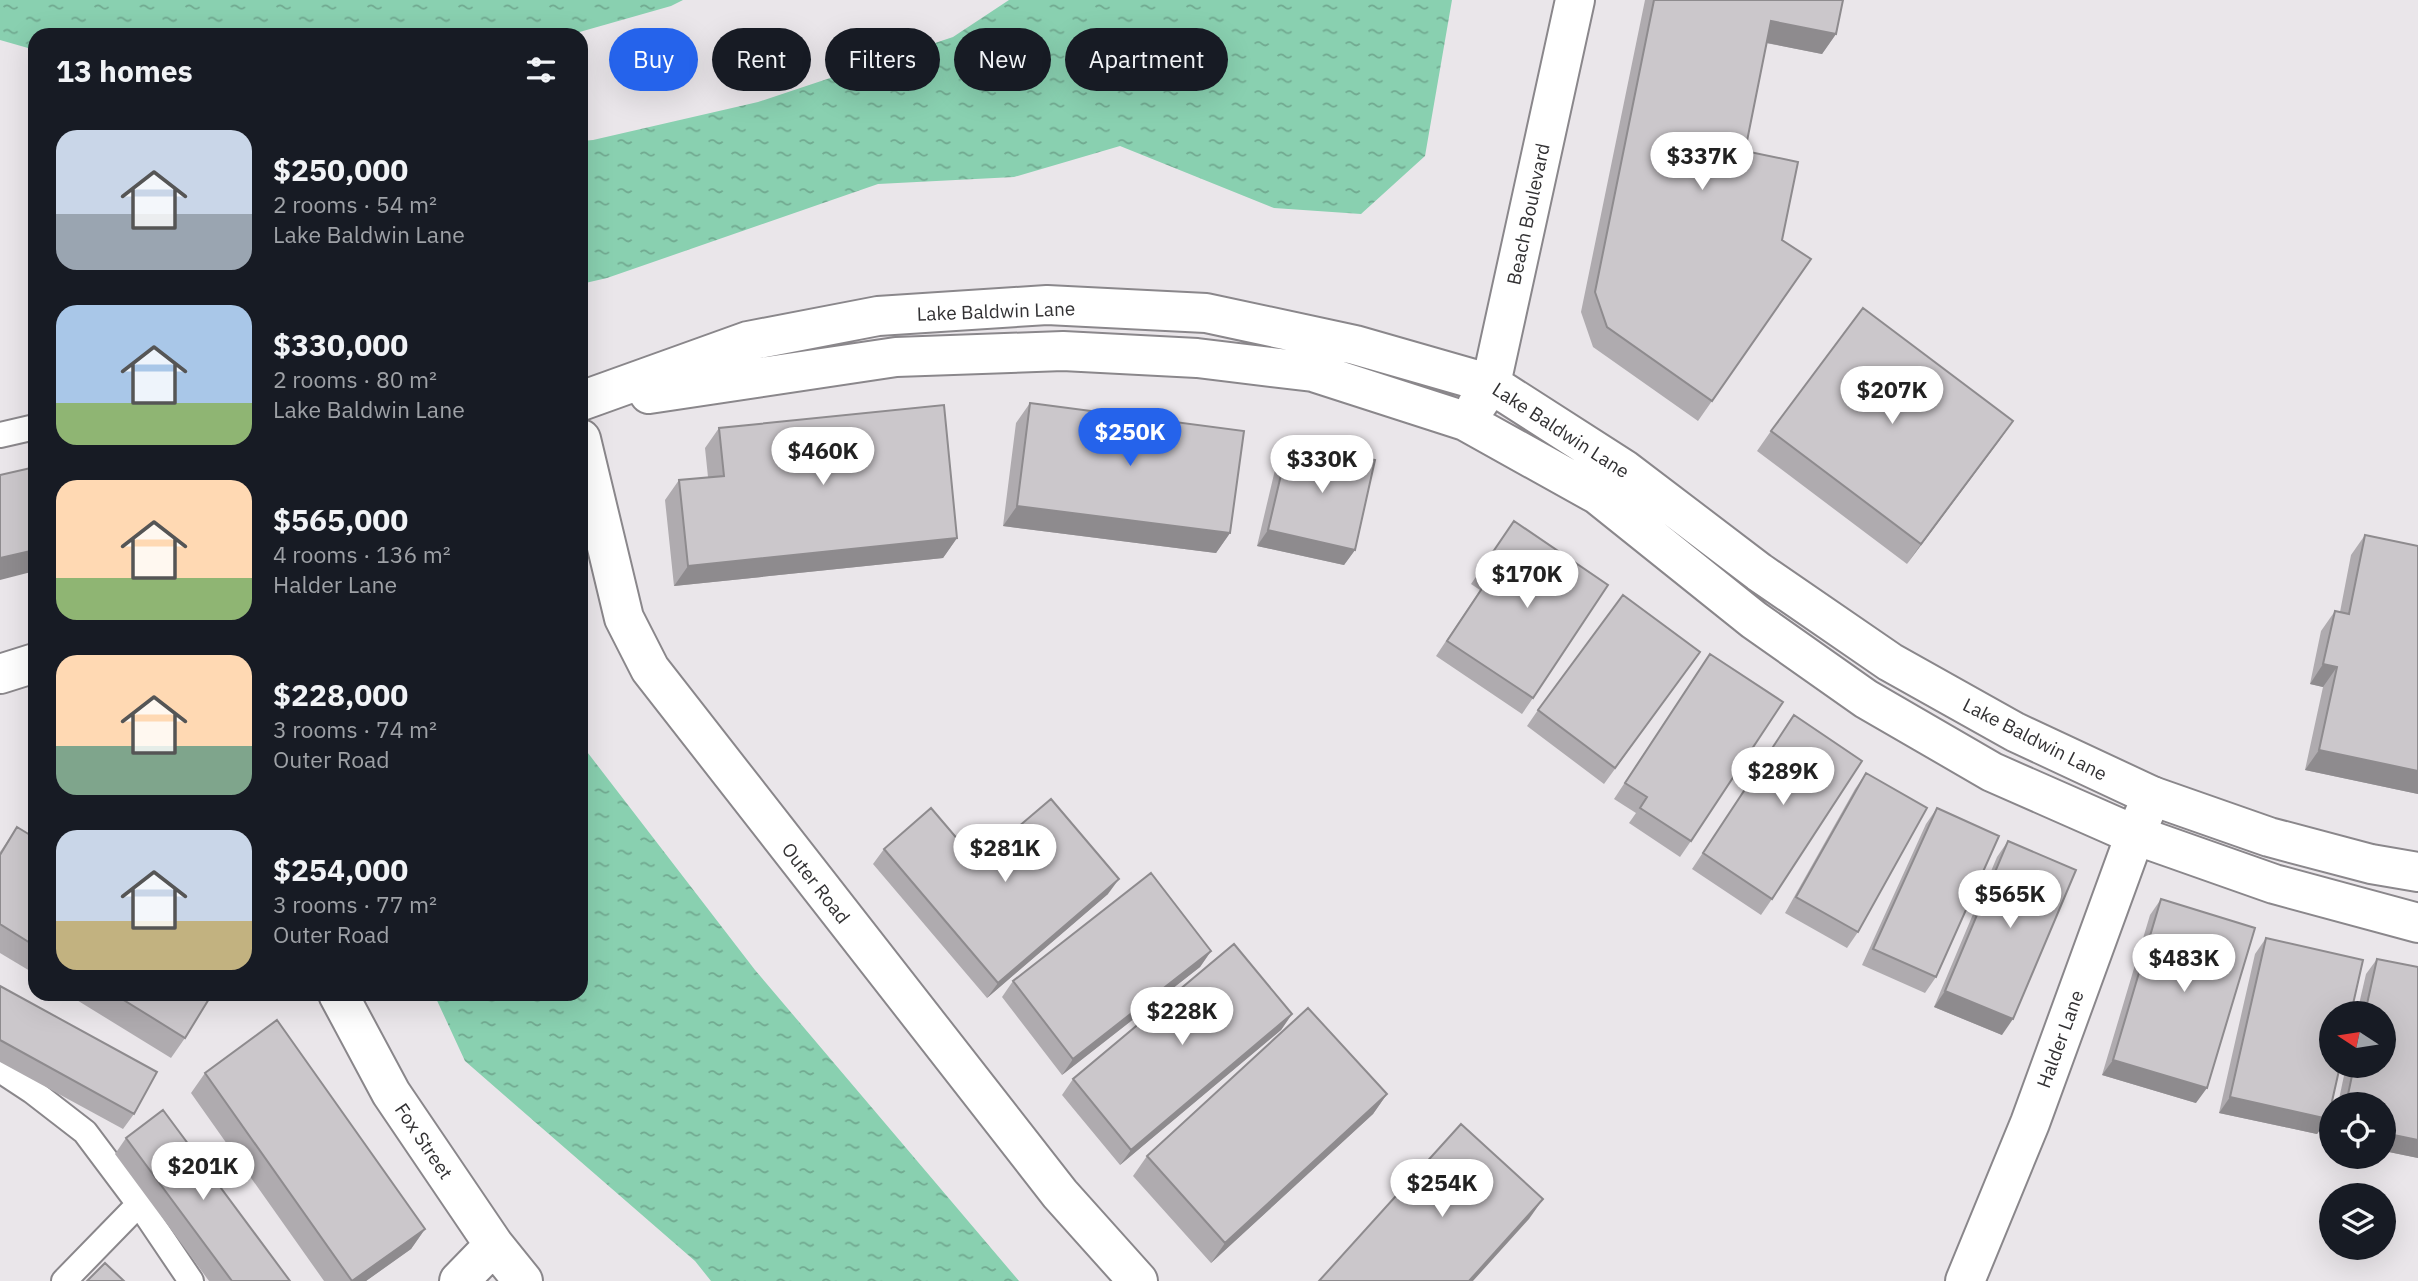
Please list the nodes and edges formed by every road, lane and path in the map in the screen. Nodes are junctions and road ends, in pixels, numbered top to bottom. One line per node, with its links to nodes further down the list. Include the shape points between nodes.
1 (1575, 0): 2 (street, Beach Boulevard)
2 (1491, 384): 3 (street, Lake Baldwin Lane, via 1355,345 1206,313 1047,305 878,316 748,341); 5 (street, Beach Boulevard); 11 (street, Lake Baldwin Lane, via 1625,470 1759,572 1890,662 2015,732)
3 (588, 399)
4 (588, 401): 5 (street, Lake Baldwin Lane, via 896,356 1063,351 1197,358 1313,372)
5 (1465, 421): 12 (street, Lake Baldwin Lane, via 1598,495 1754,620 1866,699 1992,772)
6 (28, 429): 7 (lane)
7 (0, 435)
8 (588, 468): 23 (street, Outer Road, via 624,618 650,669 1060,1195)
9 (28, 665): 10 (street)
10 (0, 674)
11 (2152, 796): 12 (street, Halder Lane); 13 (street, Lake Baldwin Lane, via 2269,837)
12 (2135, 835): 14 (street, Lake Baldwin Lane, via 2274,884); 24 (street, Halder Lane, via 2030,1123)
13 (2418, 872)
14 (2418, 923)
15 (342, 1001): 18 (street, Fox Street, via 391,1093)
16 (0, 1070): 17 (lane, via 85,1132)
17 (139, 1204): 19 (lane); 20 (lane)
18 (494, 1244): 21 (street); 22 (street, Fox Street)
19 (64, 1281)
20 (191, 1281)
21 (459, 1281)
22 (523, 1281)
23 (1138, 1281)
24 (1965, 1281)

